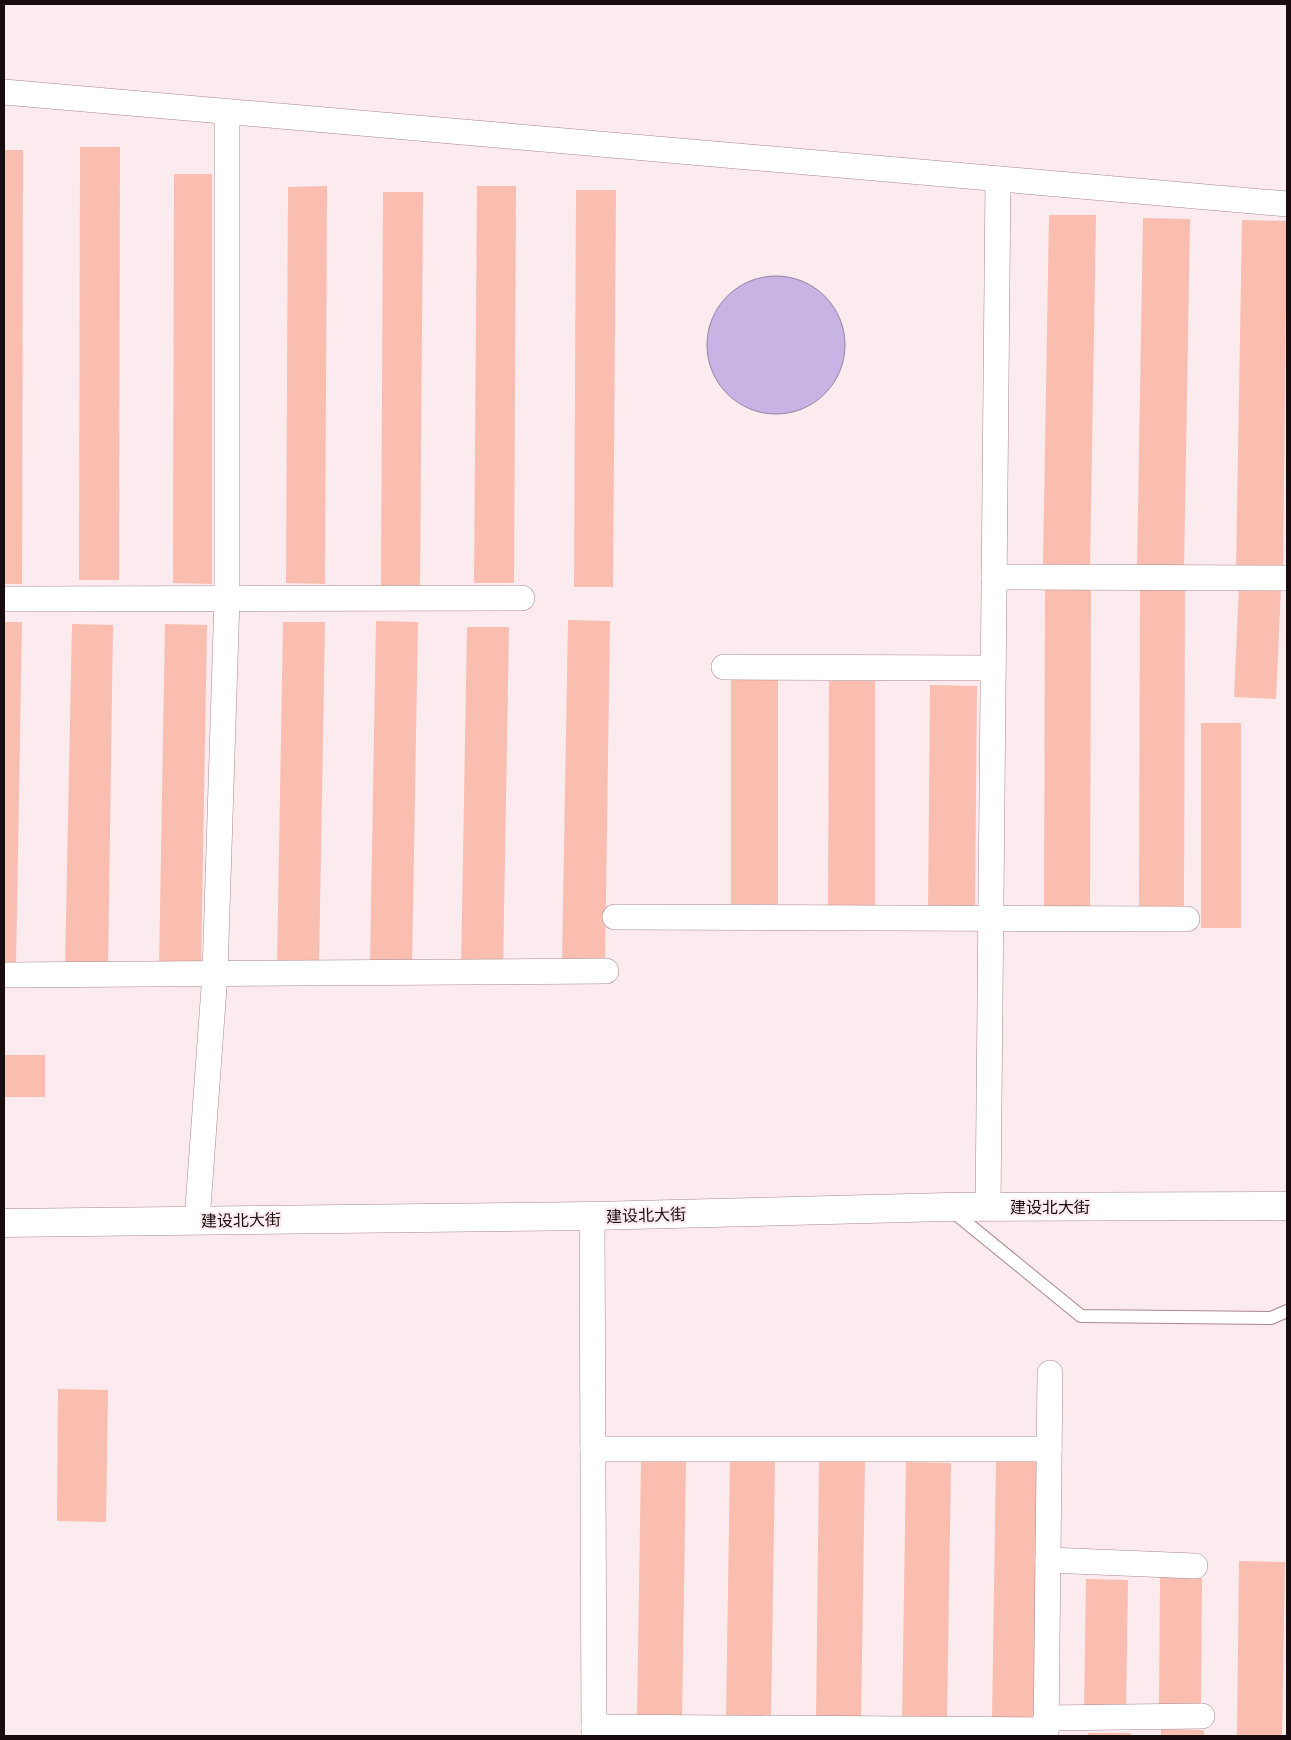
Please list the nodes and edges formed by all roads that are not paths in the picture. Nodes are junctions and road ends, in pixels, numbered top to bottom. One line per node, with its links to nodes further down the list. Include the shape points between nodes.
1 (4, 92): 2 (street)
2 (227, 112): 3 (street); 7 (street)
3 (998, 179): 4 (street); 5 (street)
4 (1287, 204)
5 (994, 577): 6 (street); 11 (street)
6 (1287, 578)
7 (227, 598): 8 (street); 9 (street); 16 (street)
8 (522, 598)
9 (4, 599)
10 (724, 667): 11 (street)
11 (993, 668): 13 (street)
12 (616, 917): 13 (street)
13 (991, 918): 14 (street); 20 (street)
14 (1187, 919)
15 (606, 971): 16 (street)
16 (215, 974): 17 (street); 22 (street)
17 (4, 976)
18 (1287, 1206): 20 (main road, 建设北大街)
19 (947, 1207): 20 (main road, 建设北大街); 21 (main road, 建设北大街); 24 (lane, via 1081,1316 1271,1318)
20 (988, 1207)
21 (592, 1216): 22 (main road, 建设北大街); 26 (street)
22 (198, 1221): 23 (main road, 建设北大街)
23 (4, 1223)
24 (1287, 1311)
25 (1050, 1373): 27 (street)
26 (593, 1449): 27 (street); 32 (street)
27 (1049, 1449): 28 (street)
28 (1048, 1560): 29 (street); 31 (street)
29 (1195, 1566)
30 (1202, 1716): 31 (street)
31 (1046, 1728): 32 (street)
32 (594, 1732)

